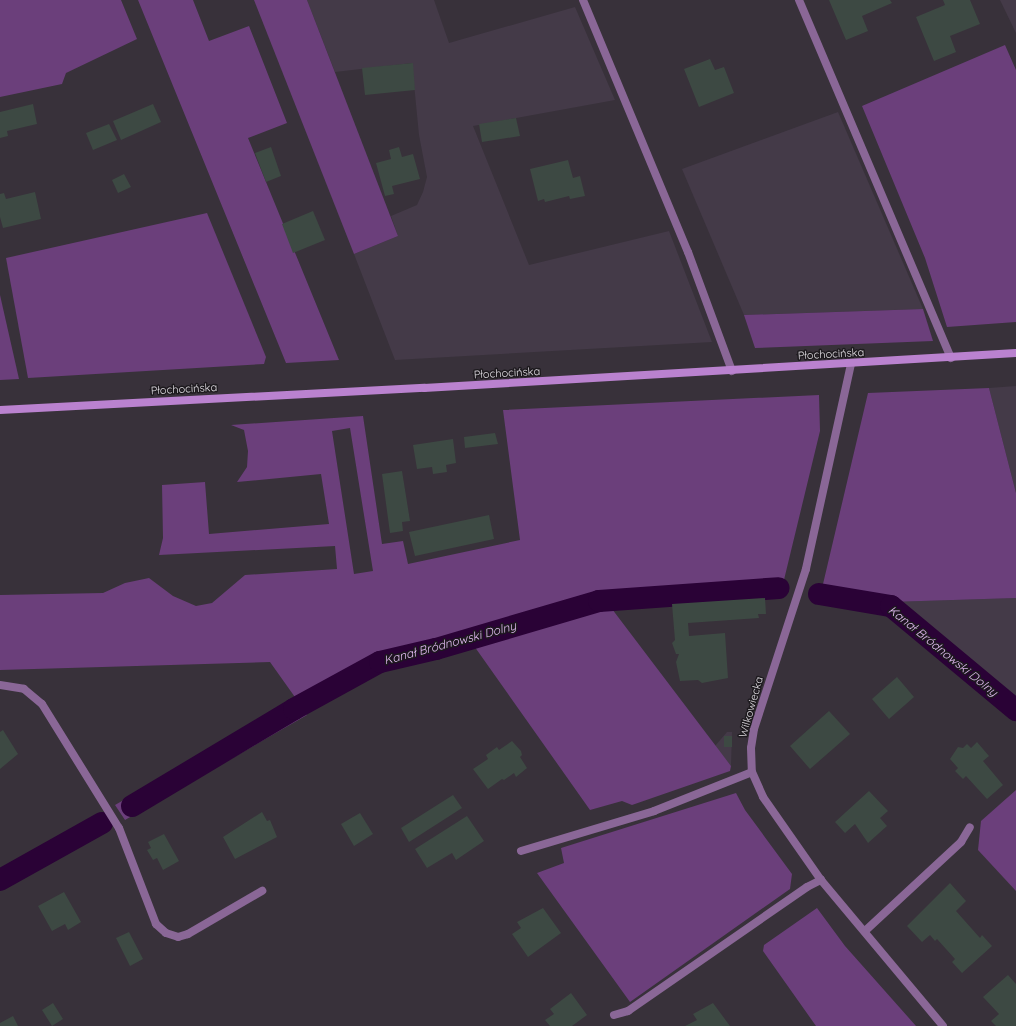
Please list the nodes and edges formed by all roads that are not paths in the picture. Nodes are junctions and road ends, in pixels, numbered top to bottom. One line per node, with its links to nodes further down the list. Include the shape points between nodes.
1 (583, 0): 6 (street, via 685,245)
2 (799, 0): 4 (street)
3 (1016, 354): 4 (main road, Płochocińska)
4 (951, 358): 5 (main road, Płochocińska)
5 (851, 364): 6 (main road, Płochocińska); 9 (street, Wilkowiecka, via 806,569 754,729 751,748)
6 (732, 371): 7 (main road, Płochocińska)
7 (0, 410)
8 (0, 685): 13 (street, via 24,689 42,704 120,828 156,924 166,933 178,937 188,934)
9 (752, 772): 11 (street, via 654,811); 12 (street, Wilkowiecka, via 763,797)
10 (970, 827): 14 (street, via 961,842)
11 (521, 851)
12 (821, 880): 14 (street, Wilkowiecka); 15 (street, via 807,887 628,1011)
13 (262, 892)
14 (865, 931): 16 (street, Wilkowiecka)
15 (614, 1015)
16 (943, 1026)

